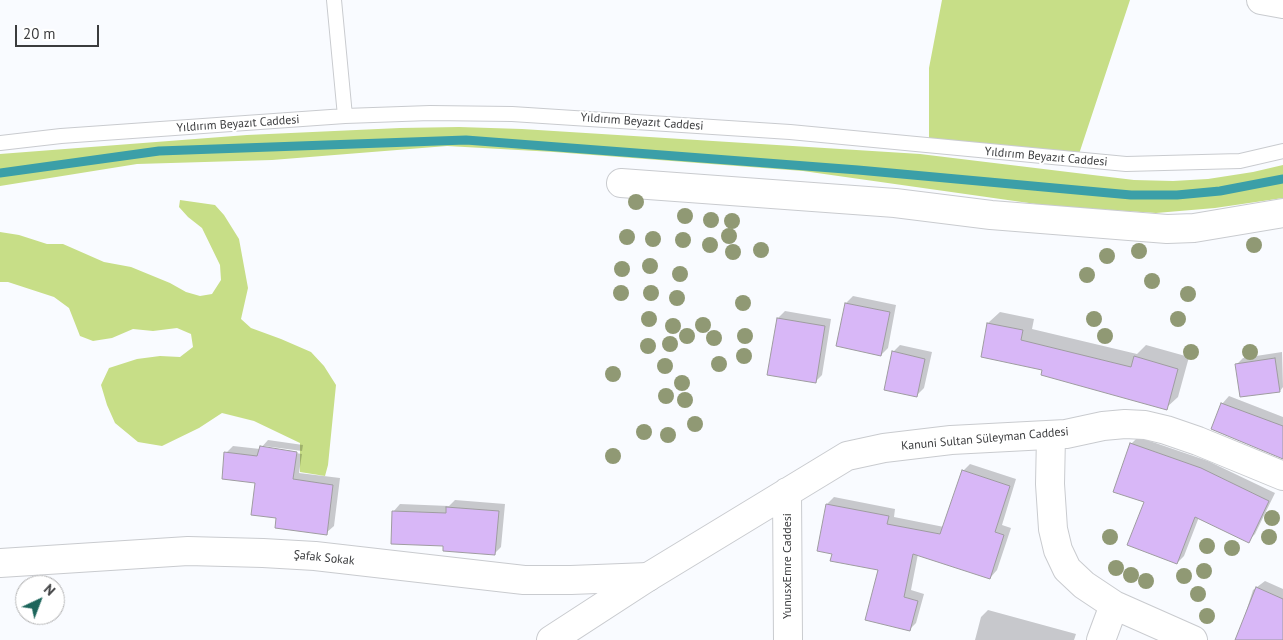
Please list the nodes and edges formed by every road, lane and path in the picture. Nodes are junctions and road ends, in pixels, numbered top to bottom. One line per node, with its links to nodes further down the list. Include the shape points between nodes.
1 (334, 0): 4 (lane)
2 (1261, 0): 3 (street)
3 (1283, 4)
4 (345, 116): 5 (lane, Yıldırım Beyazıt Caddesi); 6 (lane, Yıldırım Beyazıt Caddesi, via 512,114 790,132 1126,164 1240,161)
5 (0, 143)
6 (1283, 151)
7 (621, 183): 8 (street, via 895,203 991,215 1167,229 1194,228)
8 (1283, 212)
9 (1051, 436): 10 (street, Kanuni Sultan Süleyman Caddesi, via 1103,426 1145,425 1198,441); 11 (street, Kanuni Sultan Süleyman Caddesi, via 951,440 884,448 847,456); 14 (street, via 1050,484 1058,550 1067,569)
10 (1283, 476)
11 (787, 492): 13 (street, Kanuni Sultan Süleyman Caddesi); 16 (street, YunusxEmre Caddesi)
12 (0, 563): 13 (street, Şafak Sokak, via 188,551 315,556 524,580)
13 (648, 577): 15 (street, Kanuni Sultan Süleyman Caddesi)
14 (1114, 605): 17 (street); 18 (street)
15 (551, 640)
16 (788, 640)
17 (1101, 640)
18 (1193, 640)

